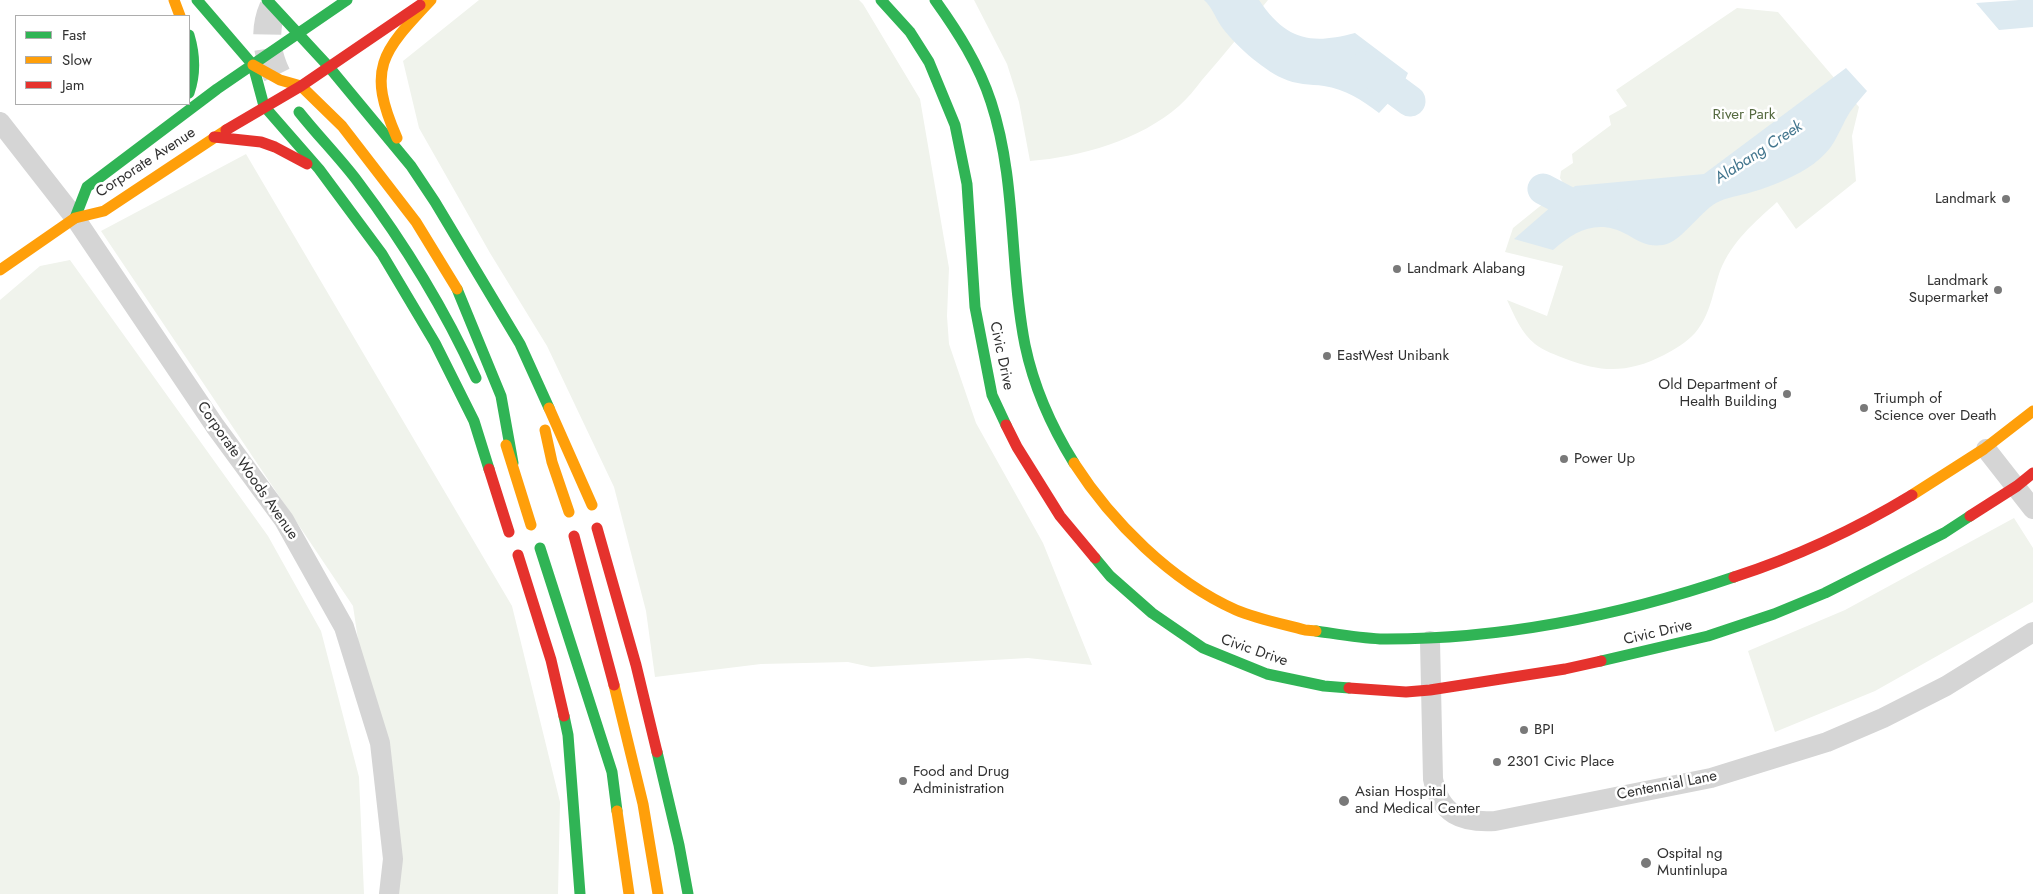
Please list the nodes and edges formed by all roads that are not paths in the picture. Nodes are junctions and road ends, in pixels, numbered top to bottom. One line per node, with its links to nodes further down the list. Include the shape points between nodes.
1 (174, 0): 8 (main road)
2 (197, 0): 11 (main road)
3 (266, 0): 9 (main road)
4 (348, 0): 9 (main road, Corporate Avenue)
5 (429, 0): 12 (main road, Corporate Avenue); 21 (main road, via 399,34 381,66 380,92 384,108)
6 (881, 0): 44 (main road, Civic Drive, via 910,32 929,62 955,125 967,184 975,307 992,395 1017,447 1060,516 1110,576 1152,613 1203,648 1267,674 1324,686 1406,692)
7 (935, 0): 43 (main road, Civic Drive, via 962,38 980,73 995,115 1007,176 1018,310 1034,382 1050,420 1090,487 1132,536 1184,580 1237,610 1288,627 1347,636)
8 (180, 15)
9 (300, 33): 11 (main road, Corporate Avenue); 12 (main road)
10 (190, 38): 14 (main road, via 195,70)
11 (253, 65): 13 (main road, via 280,80); 16 (main road); 19 (main road, Corporate Avenue)
12 (329, 66): 13 (main road, Corporate Avenue); 21 (main road)
13 (301, 86): 16 (main road, Corporate Avenue); 30 (main road, via 342,126 404,206 462,295 501,396)
14 (190, 89)
15 (183, 105): 19 (main road)
16 (264, 106): 20 (main road, Corporate Avenue); 22 (main road)
17 (299, 112): 26 (main road, via 357,181 402,243 442,309)
18 (0, 122): 23 (street, Corporate Woods Avenue)
19 (168, 126): 23 (main road, Corporate Avenue, via 87,187)
20 (214, 136): 22 (main road, via 261,142); 23 (main road, Corporate Avenue, via 104,210)
21 (411, 166): 25 (main road, via 485,285)
22 (319, 169): 38 (main road, via 382,254 436,342 474,421)
23 (75, 218): 24 (main road); 45 (street, Corporate Woods Avenue, via 215,426 284,520 344,628 380,743 393,859)
24 (0, 270)
25 (531, 367): 33 (main road); 35 (main road, via 552,462)
26 (482, 390)
27 (2033, 411): 29 (main road, Civic Drive)
28 (492, 413): 30 (main road)
29 (1986, 449): 32 (street); 43 (main road, Civic Drive, via 1910,496 1820,544 1692,592 1557,624)
30 (513, 462): 36 (main road)
31 (2033, 473): 32 (main road, Civic Drive)
32 (2017, 486): 34 (street); 44 (main road, Civic Drive, via 1944,533 1825,593 1774,614 1708,636 1632,655)
33 (592, 505)
34 (2033, 509)
35 (569, 512)
36 (530, 525)
37 (597, 528): 49 (main road, via 636,665 680,845)
38 (510, 532)
39 (574, 536): 48 (main road, via 634,764 652,847)
40 (540, 548): 47 (main road, via 612,772)
41 (518, 555): 46 (main road, via 552,660 568,735)
42 (2033, 632): 44 (street, Centennial Lane, via 1946,686 1827,742 1711,778 1495,821 1480,822 1451,813 1441,804 1433,779)
43 (1430, 641): 44 (street, Centennial Lane)
44 (1430, 690)
45 (390, 894)
46 (580, 894)
47 (629, 894)
48 (658, 894)
49 (688, 894)

